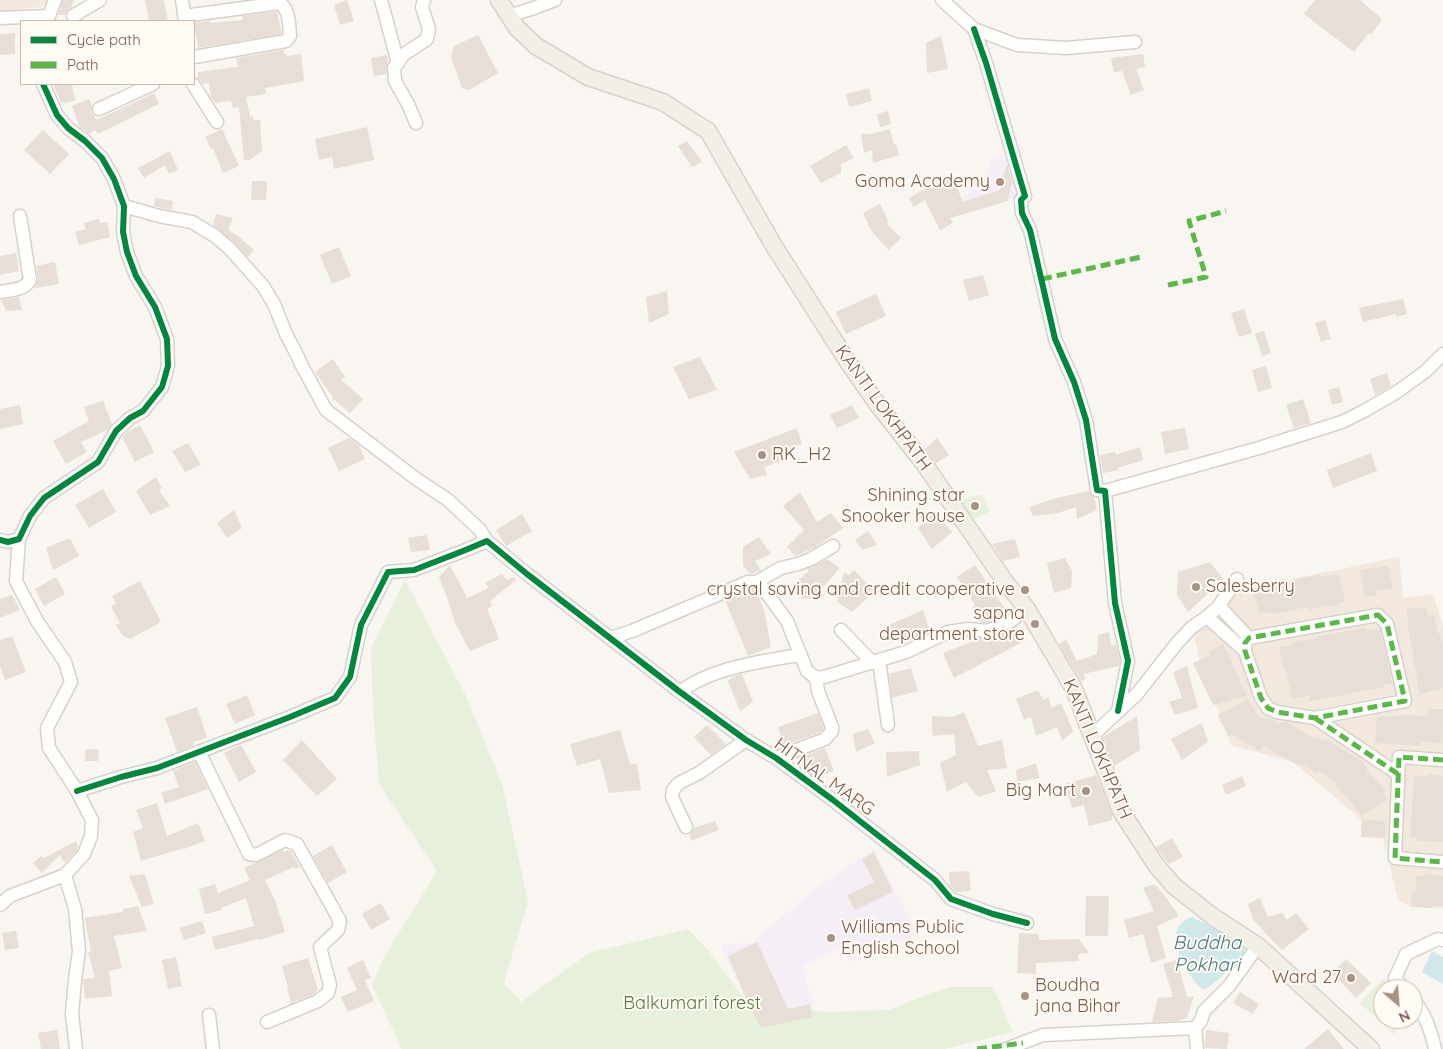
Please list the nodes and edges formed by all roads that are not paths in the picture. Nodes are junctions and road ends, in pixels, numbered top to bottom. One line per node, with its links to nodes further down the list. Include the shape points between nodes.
1 (55, 0): 12 (street)
2 (100, 0): 9 (street)
3 (182, 0): 13 (street)
4 (381, 0): 17 (street)
5 (424, 0): 17 (street, via 422,7 429,29 427,38 403,55)
6 (499, 0): 10 (main road, KANTI LOKHPATH)
7 (555, 0): 10 (street)
8 (942, 0): 14 (street)
9 (73, 16)
10 (508, 16): 36 (main road, KANTI LOKHPATH, via 536,46 588,77 663,102 708,131 774,246 848,362)
11 (0, 18): 12 (street)
12 (48, 18)
13 (185, 18): 16 (street, via 280,3 287,12 290,36 286,41)
14 (974, 28): 15 (street, via 1017,45 1066,48); 28 (street, via 1025,196 1021,200 1022,213 1030,230 1055,339 1086,420 1097,490)
15 (1136, 42)
16 (195, 57)
17 (398, 63): 23 (street, via 394,68 394,81)
18 (43, 85): 24 (street, via 57,115 102,158)
19 (151, 85): 21 (street)
20 (194, 85): 22 (street)
21 (99, 109)
22 (217, 122)
23 (416, 122)
24 (124, 206): 29 (street, via 123,232 127,252 136,276 155,307 166,339 168,366 162,388 143,411 116,431 98,462 44,498 30,516); 31 (street, HITNAL MARG, via 192,222 230,249 263,286 274,304 304,371 326,410 448,500 480,530)
25 (20, 216): 26 (street, via 30,280 23,287)
26 (0, 292)
27 (1443, 354): 28 (street, via 1397,392 1342,422)
28 (1105, 492): 46 (street, via 1115,603 1128,661)
29 (19, 539): 30 (street); 55 (street, via 16,581 37,621 65,662 71,682 47,728 49,748)
30 (0, 540)
31 (487, 541): 39 (street, HITNAL MARG); 51 (street, via 414,570 388,572 361,626 350,677 335,698)
32 (833, 546): 34 (street)
33 (1237, 580): 35 (street)
34 (756, 582): 39 (street, via 748,582); 42 (street, via 786,621)
35 (1219, 606): 37 (street); 40 (street)
36 (1027, 609): 43 (street, via 1011,621 987,631 948,632 906,652); 49 (main road, KANTI LOKHPATH, via 1074,689)
37 (1207, 617): 41 (street); 46 (street, via 1192,627 1137,694)
38 (841, 630): 43 (street)
39 (611, 638): 45 (street, HITNAL MARG)
40 (1249, 638): 41 (street); 47 (street, via 1378,615 1387,624 1405,701)
41 (1245, 651): 47 (street, via 1260,698 1268,708)
42 (800, 655): 44 (street, via 807,671); 45 (street, via 729,669 689,685)
43 (876, 661): 44 (street); 48 (street)
44 (816, 678): 52 (street, via 832,731 825,739)
45 (680, 692): 50 (street, HITNAL MARG)
46 (1118, 711): 49 (street)
47 (1315, 718): 54 (street)
48 (888, 725)
49 (1092, 736): 62 (main road, KANTI LOKHPATH, via 1121,811 1156,865 1174,886)
50 (746, 740): 52 (street, HITNAL MARG); 56 (street, via 673,790 672,797)
51 (199, 752): 55 (street, via 157,768); 66 (street, via 249,854 256,855 285,840 297,844 340,922 338,930 320,947 330,985 328,993 318,1001)
52 (776, 758): 60 (street, HITNAL MARG, via 935,880 951,899)
53 (1443, 760): 54 (street, via 1399,758)
54 (1398, 774): 57 (street, via 1395,858)
55 (77, 790): 58 (street, via 92,820 91,836 84,854)
56 (686, 827)
57 (1443, 862)
58 (65, 875): 59 (street, via 10,896); 68 (street, via 75,909 79,951 72,1014)
59 (0, 904)
60 (1027, 923)
61 (1443, 940): 63 (street, via 1438,939 1406,954)
62 (1258, 946): 67 (street, via 1229,986 1204,1011); 72 (main road, KANTI LOKHPATH)
63 (1396, 979)
64 (209, 1015): 69 (street)
65 (1423, 1015): 73 (street)
66 (267, 1022)
67 (1195, 1028): 70 (street, via 1043,1035); 71 (street)
68 (76, 1049)
69 (213, 1049)
70 (1006, 1049)
71 (1197, 1049)
72 (1371, 1049)
73 (1435, 1049)

